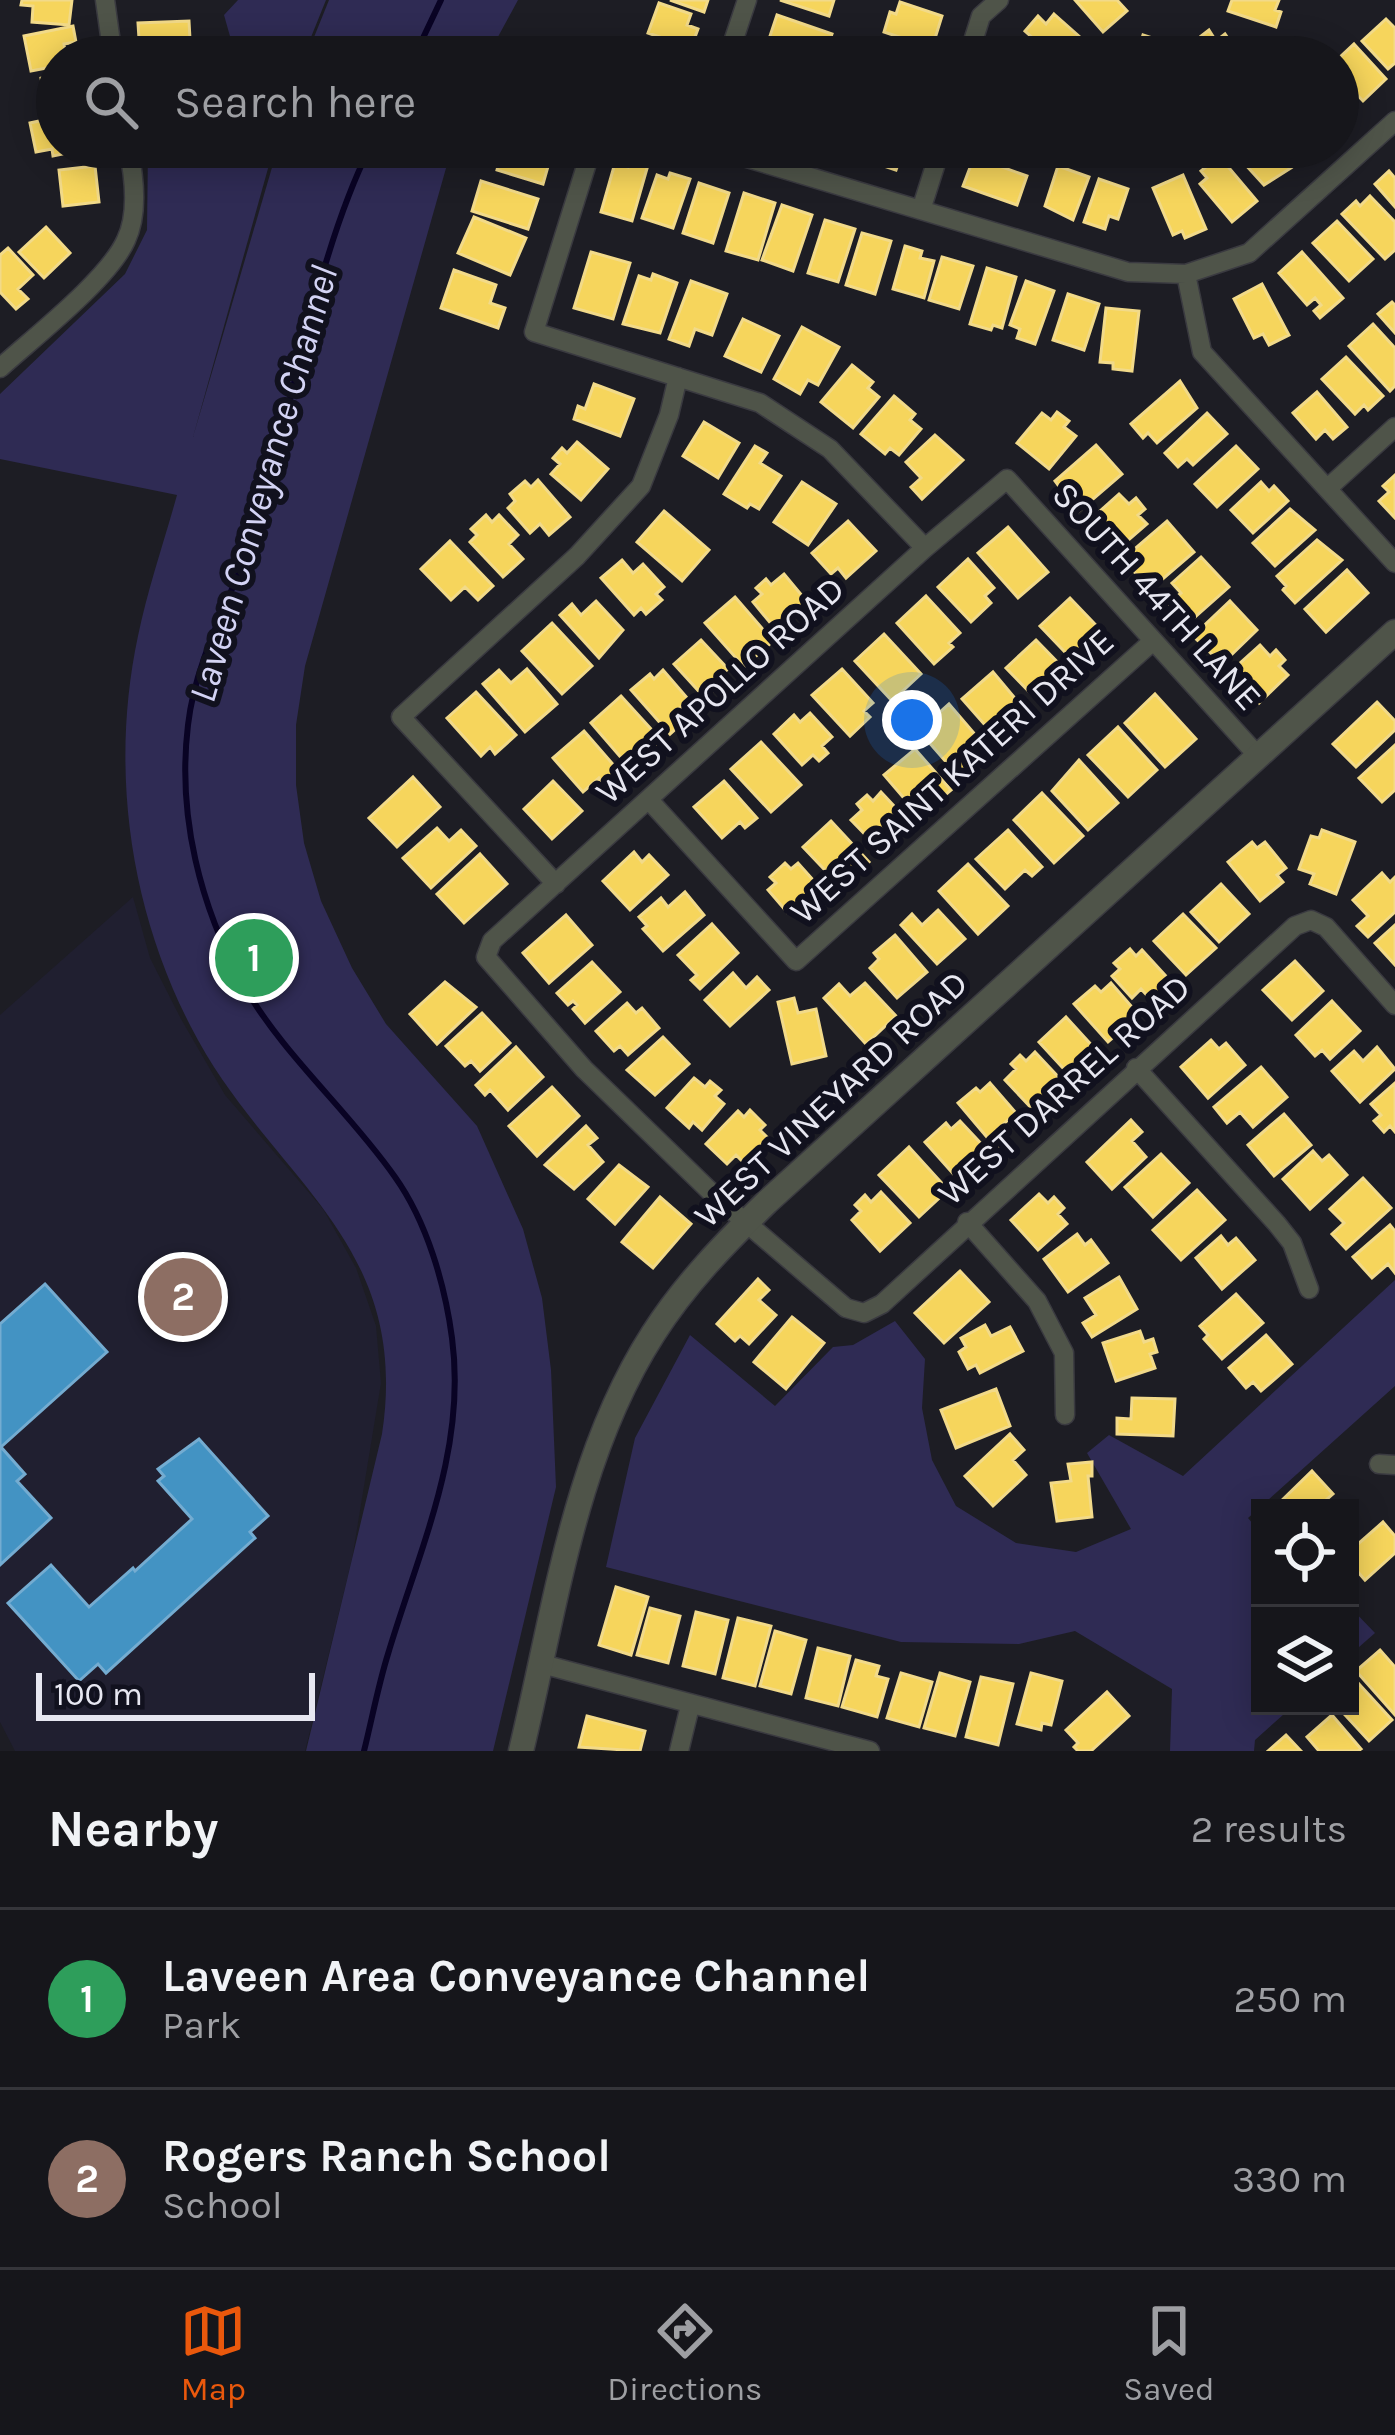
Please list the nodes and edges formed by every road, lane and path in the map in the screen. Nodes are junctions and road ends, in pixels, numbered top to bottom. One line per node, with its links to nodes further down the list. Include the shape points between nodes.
1 (747, 0): 5 (street)
2 (999, 0): 6 (street)
3 (105, 1): 4 (street)
4 (110, 36)
5 (735, 36)
6 (975, 36)
7 (1395, 121): 8 (street)
8 (1359, 154)
9 (132, 168): 16 (street, via 127,239 90,286)
10 (585, 168): 17 (street, via 534,332)
11 (781, 168): 14 (street)
12 (934, 168): 14 (street)
13 (1343, 168): 15 (street, via 1249,253)
14 (921, 209): 15 (street, via 1128,272)
15 (1186, 274): 20 (street, via 1202,352)
16 (0, 368)
17 (678, 376): 21 (street, via 760,403 830,449); 27 (street, via 641,485 577,556 401,717)
18 (1395, 428): 20 (street)
19 (1007, 479): 21 (street, WEST APOLLO ROAD); 24 (street, SOUTH 44TH LANE)
20 (1328, 488): 22 (street)
21 (925, 548): 26 (street, WEST APOLLO ROAD)
22 (1395, 563)
23 (1395, 632): 25 (street, WEST VINEYARD ROAD)
24 (1153, 641): 25 (street, SOUTH 44TH LANE); 26 (street, WEST SAINT KATERI DRIVE, via 796,961)
25 (1258, 756): 31 (street, WEST VINEYARD ROAD)
26 (649, 800): 27 (street, WEST APOLLO ROAD)
27 (556, 884): 31 (street, WEST APOLLO ROAD, via 492,941 486,957 584,1069)
28 (1395, 1005): 29 (street, WEST DARREL ROAD, via 1311,920)
29 (1136, 1068): 30 (street, WEST DARREL ROAD); 32 (street, via 1285,1234)
30 (967, 1222): 31 (street, WEST DARREL ROAD, via 864,1313 846,1308); 33 (street, via 1037,1301 1064,1353)
31 (746, 1223): 34 (street, WEST VINEYARD ROAD, via 677,1298 606,1424)
32 (1309, 1289)
33 (1065, 1414)
34 (542, 1664): 35 (street); 36 (street, WEST VINEYARD ROAD)
35 (690, 1706): 37 (street); 38 (street)
36 (521, 1751)
37 (679, 1751)
38 (870, 1751)

